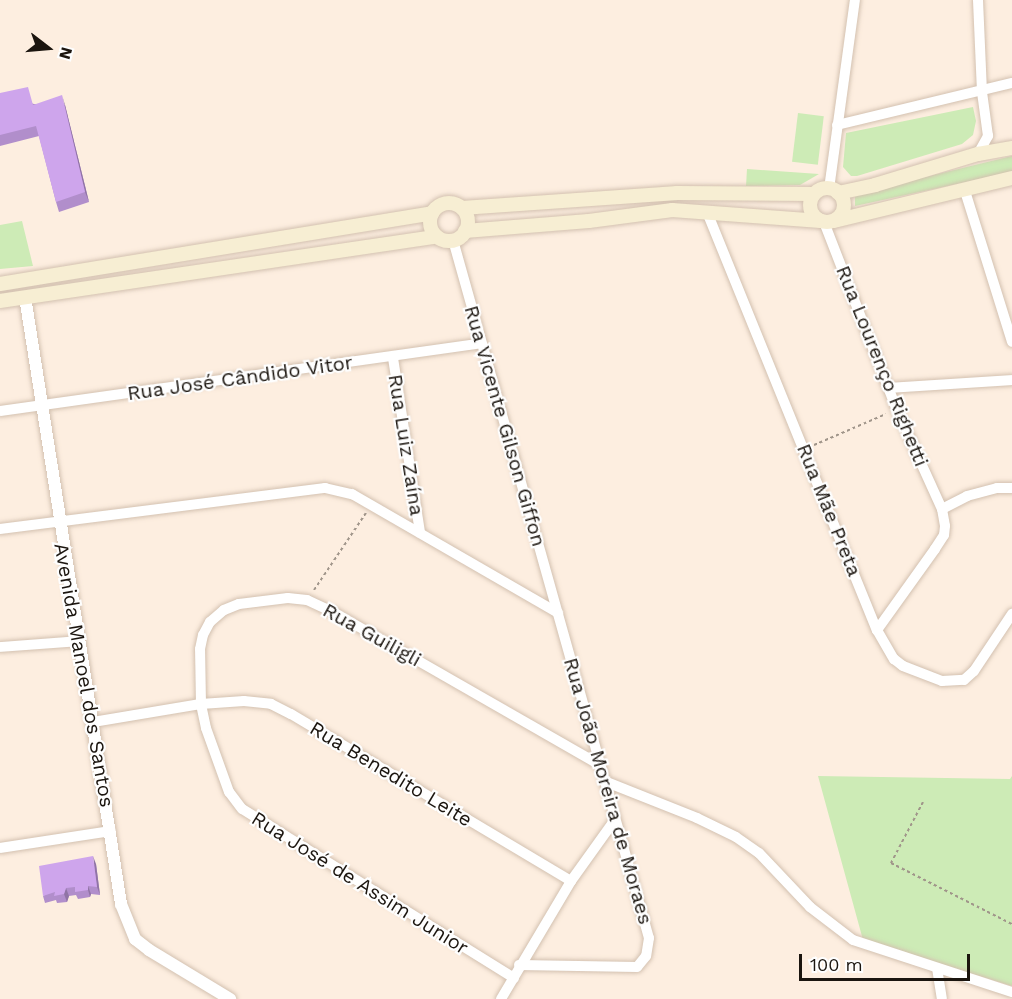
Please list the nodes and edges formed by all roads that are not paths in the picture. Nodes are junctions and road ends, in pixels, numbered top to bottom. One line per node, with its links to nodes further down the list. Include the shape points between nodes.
1 (855, 0): 5 (street)
2 (978, 0): 4 (street)
3 (1012, 84): 4 (street)
4 (982, 92): 5 (street); 7 (street, via 988,136)
5 (837, 125): 9 (street)
6 (1012, 148): 7 (main road)
7 (978, 154): 9 (main road, via 875,185)
8 (1012, 178): 10 (main road)
9 (833, 191): 11 (main road); 15 (main road, via 843,201 843,210)
10 (965, 191): 15 (main road); 22 (street)
11 (814, 194): 12 (main road, via 677,193); 15 (main road, via 811,209)
12 (462, 208): 14 (main road, via 443,204); 16 (main road, via 467,220)
13 (707, 212): 15 (main road); 16 (main road, via 672,210); 36 (street, Rua Mãe Preta)
14 (432, 213): 17 (main road, via 430,224); 19 (main road)
15 (826, 221): 26 (street, Rua Lourenço Righetti)
16 (465, 231): 18 (main road)
17 (436, 237): 18 (main road); 20 (main road)
18 (453, 240): 23 (street, Rua Vicente Gilson Giffon)
19 (0, 284)
20 (25, 297): 21 (main road); 27 (street, Avenida Manoel dos Santos)
21 (0, 301)
22 (1012, 342)
23 (480, 343): 24 (street, Rua José Cândido Vitor); 34 (street, Rua Vicente Gilson Giffon)
24 (393, 358): 27 (street, Rua José Cândido Vitor); 33 (street, Rua Luiz Zaína)
25 (1012, 380): 26 (street)
26 (889, 388): 30 (street, Rua Lourenço Righetti)
27 (44, 404): 28 (street, Rua José Cândido Vitor); 31 (street, Avenida Manoel dos Santos)
28 (0, 411)
29 (1012, 488): 30 (street, via 967,496)
30 (942, 509): 36 (street, via 944,535)
31 (58, 520): 32 (street); 33 (street, via 325,488 352,494); 37 (street, Avenida Manoel dos Santos)
32 (0, 530)
33 (420, 533): 34 (street)
34 (558, 613): 41 (street, Rua João Moreira de Moraes)
35 (1012, 614): 36 (street, Rua Mãe Preta, via 974,671 954,683 903,666 894,659)
36 (877, 630)
37 (79, 641): 38 (street); 40 (street, Avenida Manoel dos Santos)
38 (0, 647)
39 (201, 704): 40 (street, Rua Benedito Leite); 41 (street, Rua Guiligli, via 200,649 210,622 239,604 288,598 307,600); 46 (street, Rua Benedito Leite, via 271,704); 49 (street, Rua José de Assim Junior, via 220,772 242,809)
40 (93, 722): 44 (street, Avenida Manoel dos Santos)
41 (600, 765): 42 (street, Rua João Moreira de Moraes)
42 (604, 781): 43 (street, Rua João Moreira de Moraes); 48 (street, via 736,837 759,853 810,907 840,932 871,947)
43 (614, 821): 46 (street); 47 (street, Rua João Moreira de Moraes, via 649,938 646,956 638,967)
44 (111, 831): 45 (street); 51 (street, Avenida Manoel dos Santos, via 121,904 135,939)
45 (0, 848)
46 (571, 881): 47 (street)
47 (519, 965): 49 (street)
48 (937, 968): 50 (street); 53 (street)
49 (514, 978): 52 (street)
50 (1012, 992)
51 (230, 999)
52 (501, 999)
53 (942, 999)

